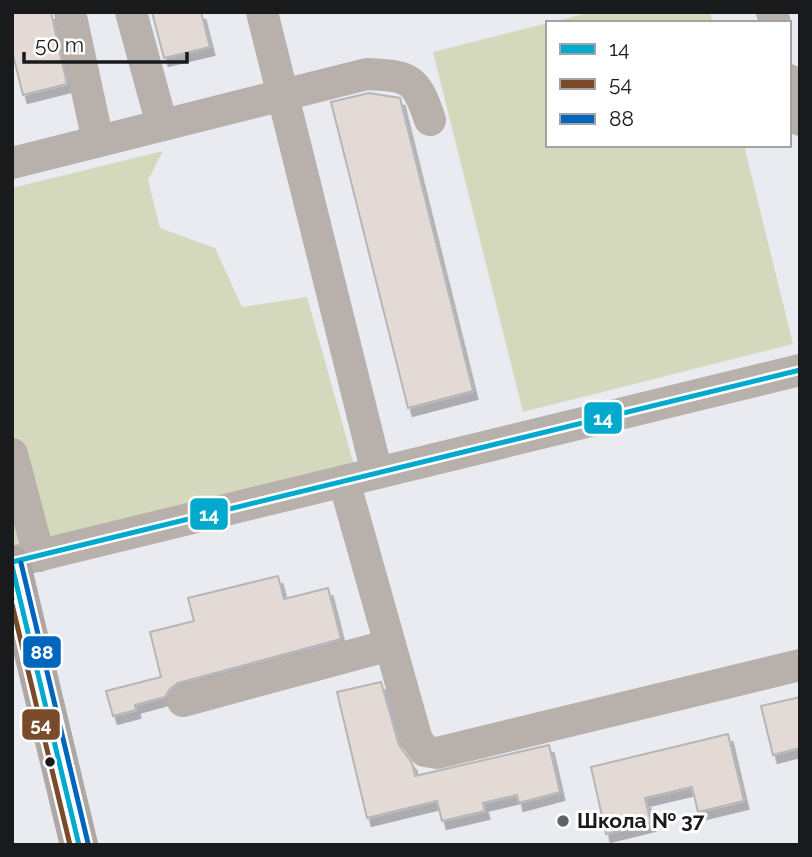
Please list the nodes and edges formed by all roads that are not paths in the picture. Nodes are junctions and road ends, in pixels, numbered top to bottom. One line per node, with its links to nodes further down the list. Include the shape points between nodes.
1 (70, 12): 9 (street)
2 (131, 12): 8 (street)
3 (262, 12): 5 (street)
4 (791, 87): 7 (street)
5 (282, 95): 6 (street, via 368,74 400,75 421,92); 8 (street); 13 (street)
6 (430, 120)
7 (800, 120)
8 (162, 125): 9 (street)
9 (98, 141): 10 (street)
10 (12, 163)
11 (800, 370): 13 (street)
12 (12, 454): 15 (street)
13 (377, 473): 14 (street)
14 (344, 481): 15 (street); 16 (street)
15 (21, 561): 19 (main road)
16 (390, 645): 17 (street, via 416,740 425,751 437,753); 18 (street)
17 (800, 665)
18 (183, 701)
19 (79, 845)

